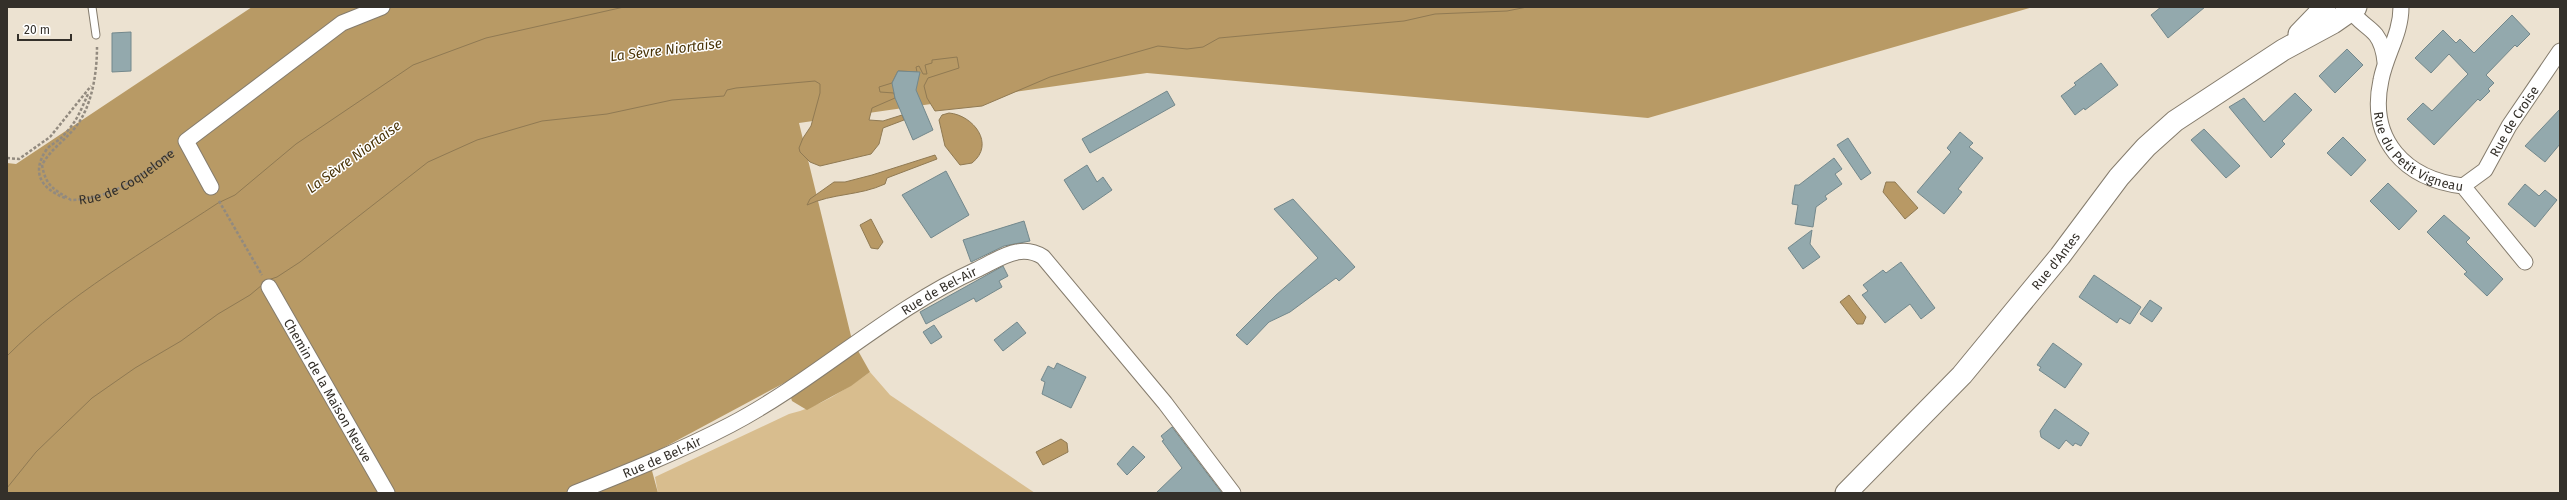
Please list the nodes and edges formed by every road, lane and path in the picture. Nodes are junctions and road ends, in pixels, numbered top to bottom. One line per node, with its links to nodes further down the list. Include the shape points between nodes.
1 (92, 7): 6 (lane)
2 (382, 7): 11 (street, Rue de Coquelone, via 342,22)
3 (2325, 7): 7 (street, Rue d'Antes)
4 (2401, 7): 9 (street, Rue du Petit Vigneau, via 2396,40)
5 (2353, 8): 7 (street, Rue d'Antes); 9 (street, Rue du Petit Vigneau, via 2381,43)
6 (96, 35): 10 (path, Rue de Coquelone, via 96,73)
7 (2283, 50): 20 (street, Rue d'Antes, via 2175,121 2146,147 2119,177 2060,256 1962,375)
8 (2560, 51): 13 (street, Rue de Croise, via 2509,126 2485,170)
9 (2385, 62): 13 (street, Rue du Petit Vigneau, via 2377,109 2384,136 2394,152 2407,166 2425,177 2444,184)
10 (93, 84): 11 (path, Rue de Coquelone, via 84,112 75,128 50,151 42,165 49,186 71,200 107,195 134,181); 12 (path, via 50,137 19,159)
11 (186, 141): 14 (street)
12 (7, 158)
13 (2463, 186): 15 (street, Rue du Petit Vigneau)
14 (211, 187): 16 (path)
15 (2525, 262)
16 (269, 287): 17 (street, Chemin de la Maison Neuve)
17 (387, 493)
18 (575, 493): 19 (street, Rue de Bel-Air, via 644,466 732,424 819,370 917,301 956,279 1009,255 1027,251 1043,257 1165,403)
19 (1233, 493)
20 (1846, 493)

